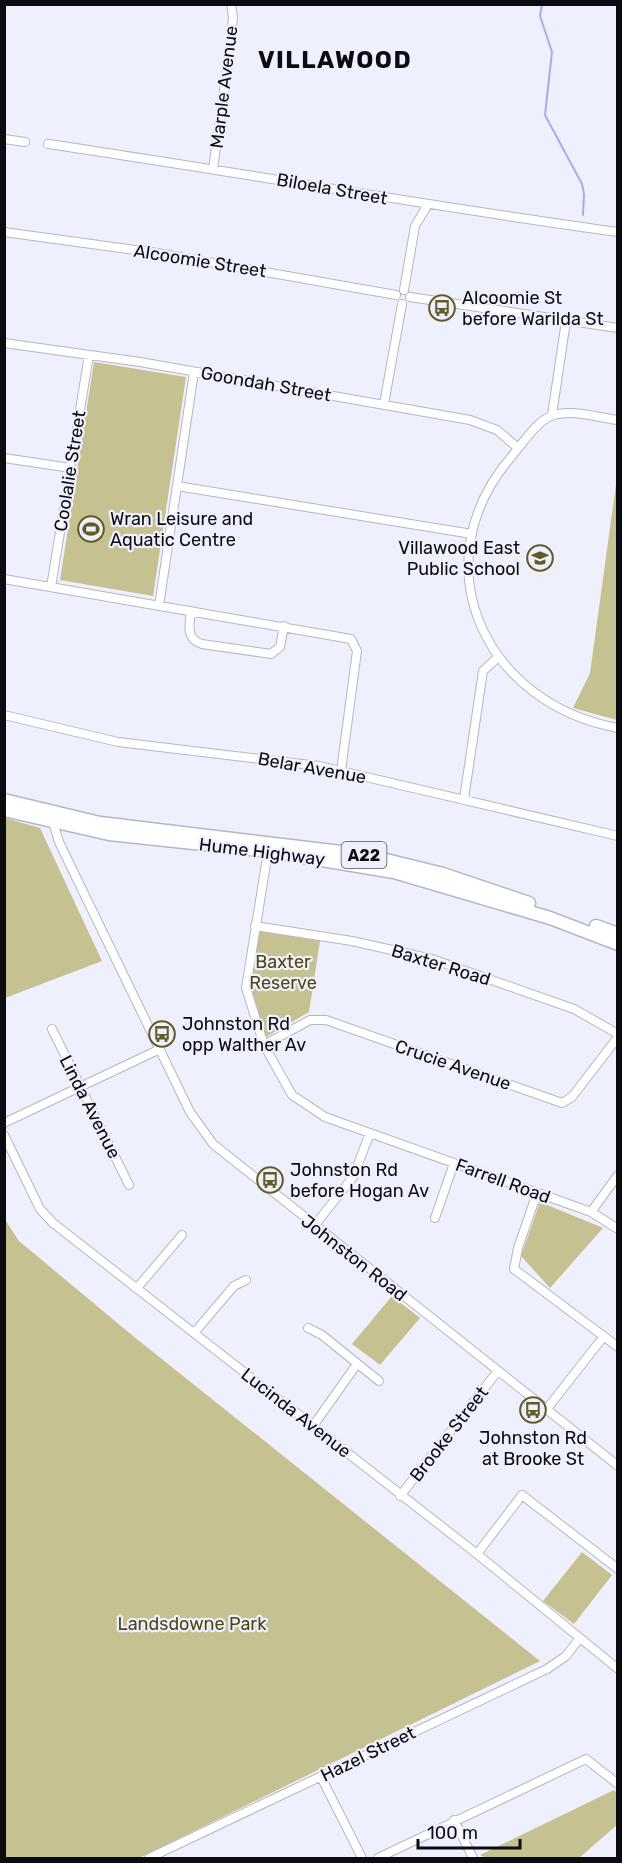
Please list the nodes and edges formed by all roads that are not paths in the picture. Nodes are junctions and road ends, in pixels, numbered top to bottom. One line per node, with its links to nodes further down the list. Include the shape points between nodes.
1 (231, 4): 5 (street, Marple Avenue, via 230,47)
2 (4, 138): 3 (street)
3 (25, 141)
4 (48, 144): 5 (street, Biloela Street)
5 (213, 169): 6 (street, Biloela Street)
6 (427, 206): 8 (street, Biloela Street); 9 (street, via 416,226)
7 (4, 232): 10 (street, Alcoomie Street, via 157,253)
8 (618, 232)
9 (404, 290): 10 (street); 11 (street)
10 (396, 295): 12 (street)
11 (410, 297): 12 (street); 13 (street)
12 (402, 304): 18 (street)
13 (566, 321): 14 (street); 19 (street)
14 (618, 328)
15 (4, 343): 16 (street, Goondah Street)
16 (89, 355): 17 (street, Goondah Street); 23 (street, Coolalie Street)
17 (194, 372): 18 (street, Goondah Street); 24 (street)
18 (384, 404): 21 (street, Goondah Street, via 484,423)
19 (552, 415): 20 (street); 21 (street)
20 (618, 420)
21 (518, 448): 25 (street, via 490,485)
22 (4, 458): 23 (street)
23 (71, 468): 27 (street, Coolalie Street)
24 (177, 486): 25 (street); 28 (street)
25 (472, 534): 31 (street, via 469,570 474,601)
26 (4, 579): 27 (street)
27 (51, 587): 28 (street)
28 (159, 606): 29 (street)
29 (191, 611): 30 (street); 30 (street, via 191,638 214,646 271,654 280,647)
30 (284, 626): 34 (street, via 346,637 357,646)
31 (496, 658): 33 (street, via 550,705 580,719); 35 (street, via 483,671)
32 (4, 715): 34 (street, Belar Avenue, via 118,742 281,760)
33 (618, 728)
34 (341, 771): 35 (street, Belar Avenue)
35 (464, 799): 39 (street, Belar Avenue)
36 (4, 800): 38 (highway, Hume Highway / A22)
37 (4, 810): 38 (highway, Hume Highway / A22)
38 (52, 818): 40 (highway, Hume Highway / A22, via 109,834); 42 (highway, Hume Highway / A22, via 366,855 453,877); 47 (street, Johnston Road, via 59,842)
39 (618, 836)
40 (268, 851): 41 (street, Farrell Road); 43 (highway, Hume Highway / A22, via 358,864 441,884)
41 (255, 926): 45 (street, Baxter Road, via 352,941 432,959 574,1009); 46 (street, Farrell Road, via 246,988)
42 (618, 934)
43 (618, 944)
44 (52, 1029): 48 (street, Linda Avenue)
45 (618, 1035): 46 (street, Crucie Avenue, via 572,1096 562,1103 326,1020 310,1020)
46 (264, 1045): 50 (street, Farrell Road, via 292,1095 325,1117)
47 (160, 1049): 48 (street); 58 (street, Johnston Road, via 190,1112 213,1144)
48 (79, 1089): 49 (street); 54 (street, Linda Avenue)
49 (4, 1123)
50 (370, 1133): 52 (street, Farrell Road); 58 (street, via 353,1177)
51 (4, 1135): 62 (street, Lucinda Avenue, via 40,1209)
52 (454, 1163): 55 (street, Farrell Road); 57 (street)
53 (618, 1175): 56 (street)
54 (129, 1185)
55 (537, 1193): 56 (street, Farrell Road); 65 (street, via 514,1269)
56 (591, 1212): 59 (street, Farrell Road)
57 (435, 1218)
58 (314, 1226): 68 (street, Johnston Road)
59 (618, 1229)
60 (182, 1235): 62 (street)
61 (246, 1281): 64 (street, via 234,1286)
62 (137, 1288): 64 (street, Lucinda Avenue)
63 (309, 1328): 67 (street)
64 (194, 1333): 71 (street, Lucinda Avenue)
65 (604, 1336): 66 (street); 70 (street)
66 (618, 1347)
67 (357, 1364): 69 (street); 71 (street)
68 (497, 1372): 70 (street, Johnston Road); 73 (street, Brooke Street)
69 (379, 1381)
70 (546, 1410): 72 (street, Johnston Road)
71 (313, 1426): 73 (street, Lucinda Avenue)
72 (618, 1466)
73 (400, 1496): 74 (street, Lucinda Avenue)
74 (477, 1554): 75 (street, via 522,1495); 76 (street, Lucinda Avenue)
75 (618, 1569)
76 (579, 1639): 77 (street, Lucinda Avenue); 78 (street, Hazel Street, via 566,1656 547,1669)
77 (618, 1669)
78 (321, 1777): 81 (street, Hazel Street); 82 (street)
79 (618, 1784): 80 (street, via 586,1759)
80 (454, 1820): 83 (street); 84 (street)
81 (150, 1858)
82 (362, 1858)
83 (378, 1858)
84 (473, 1858)

